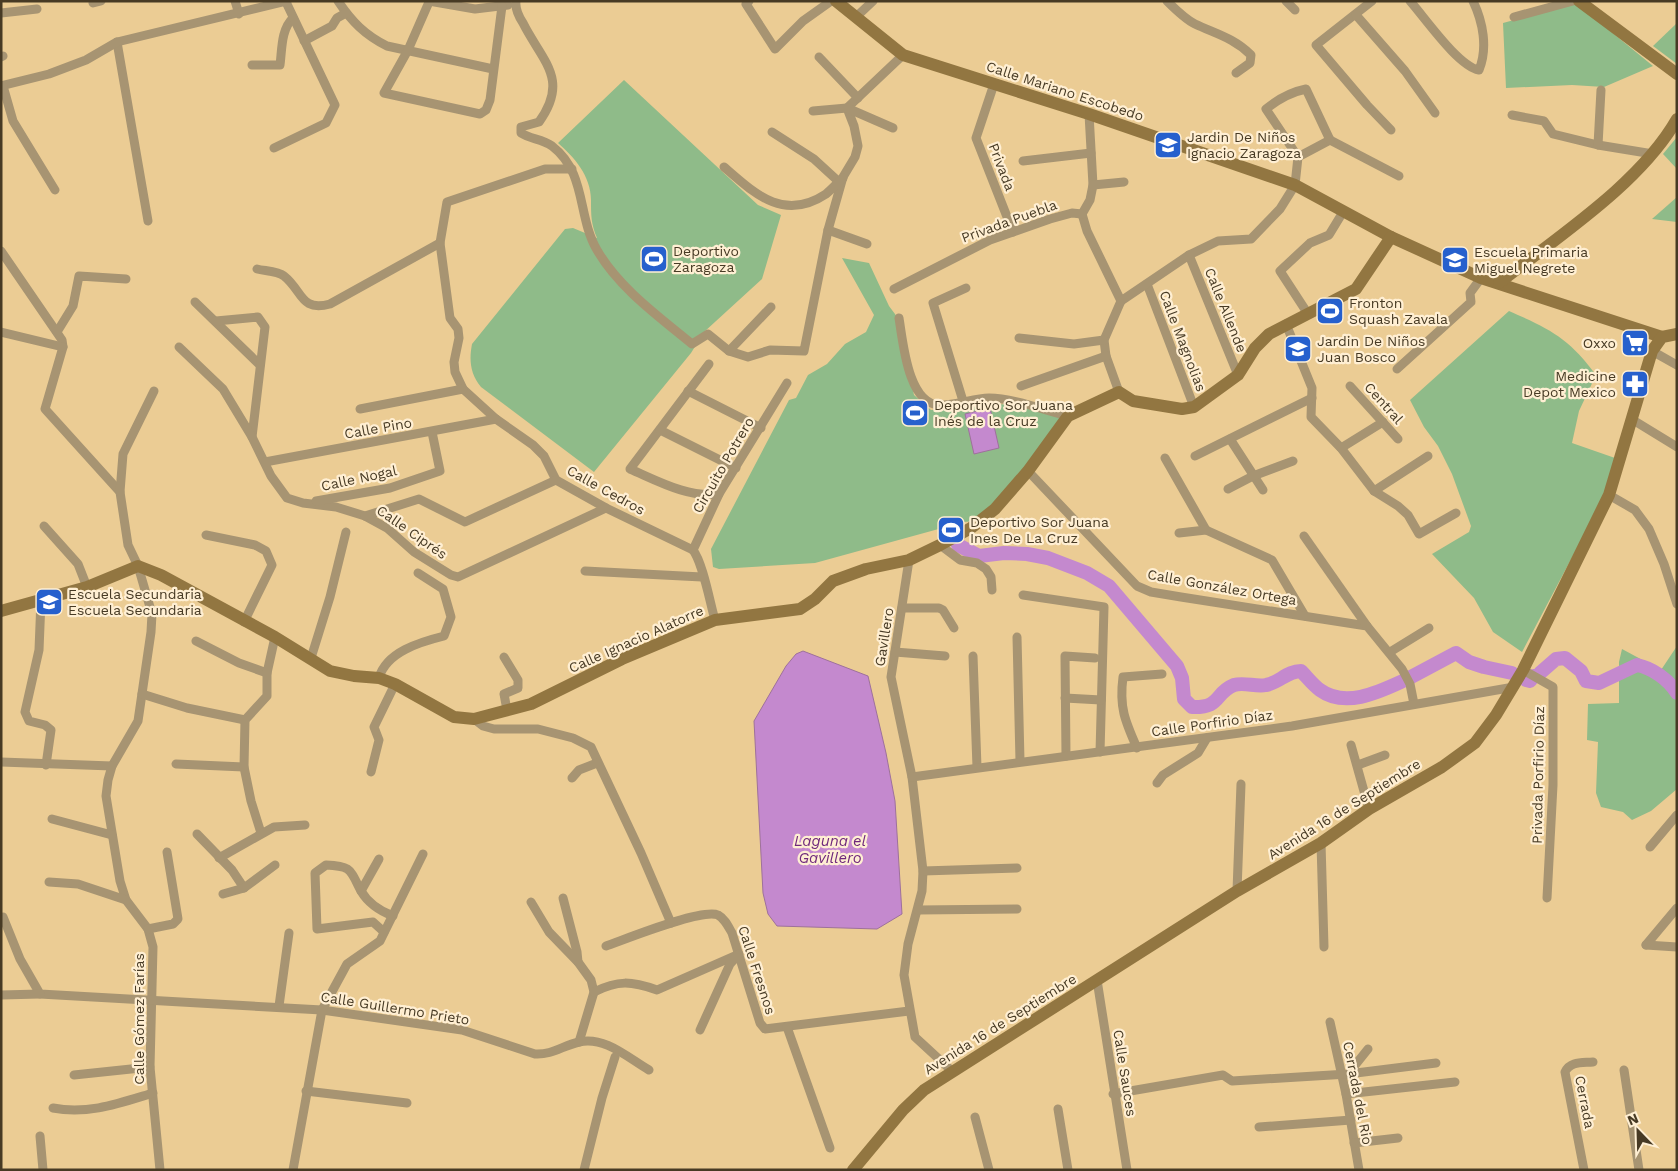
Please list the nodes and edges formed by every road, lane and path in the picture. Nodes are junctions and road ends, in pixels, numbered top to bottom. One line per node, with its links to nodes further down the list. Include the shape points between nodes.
1 (235, 1): 22 (street)
2 (286, 1): 22 (street); 25 (street)
3 (338, 1): 21 (street)
4 (429, 1): 17 (street, via 475,9); 29 (street)
5 (831, 1): 16 (street, via 803,20 775,49)
6 (836, 1): 24 (street, Calle Mariano Escobedo)
7 (873, 1): 24 (street)
8 (1167, 1): 34 (street, via 1193,23 1230,38 1244,49 1250,56 1250,63)
9 (1286, 1): 19 (street)
10 (1372, 1): 23 (street)
11 (1410, 1): 12 (street, via 1460,58 1471,68 1479,70 1484,60 1484,38 1478,11)
12 (1472, 1)
13 (1573, 1): 26 (street)
14 (1579, 1): 35 (street)
15 (515, 3): 17 (street); 57 (street, via 526,31 549,70 554,88 547,111 539,122 521,127 521,133 544,140)
16 (747, 3)
17 (502, 6): 33 (street)
18 (37, 9): 20 (street)
19 (1295, 10)
20 (1, 13)
21 (346, 13): 27 (street, via 332,26); 29 (street, via 371,38 387,46)
22 (239, 14): 28 (street)
23 (1356, 15): 42 (street, via 1405,71); 47 (street, via 1316,45)
24 (856, 17): 30 (street, Calle Mariano Escobedo)
25 (293, 18): 27 (street); 32 (street, via 285,31 280,65)
26 (1514, 18)
27 (304, 41): 51 (street, via 335,105 326,123)
28 (117, 42): 37 (street, via 86,60); 66 (street)
29 (408, 50): 33 (street); 33 (street, via 384,93 480,114 486,110 490,100)
30 (903, 55): 36 (street, Calle Mariano Escobedo); 39 (street)
31 (819, 57): 39 (street)
32 (252, 66)
33 (493, 69)
34 (1236, 73)
35 (1677, 74)
36 (994, 84): 43 (street, Calle Mariano Escobedo); 68 (street, Privada, via 976,138)
37 (2, 86): 63 (street, via 13,121)
38 (1601, 90): 50 (street)
39 (858, 98): 40 (street)
40 (847, 108): 41 (street); 46 (street); 59 (street, via 858,146 853,162)
41 (813, 111)
42 (1435, 113)
43 (1089, 114): 52 (street); 62 (street, Calle Mariano Escobedo)
44 (1512, 115): 50 (street, via 1544,121 1553,134)
45 (1677, 119): 53 (street)
46 (893, 128)
47 (1391, 130)
48 (772, 132): 59 (street)
49 (1330, 140): 54 (street); 54 (street, via 1306,89 1296,91 1266,109); 58 (street)
50 (1598, 145): 53 (street)
51 (274, 148)
52 (1091, 153): 55 (street); 61 (street)
53 (1653, 154): 77 (street, via 1620,188)
54 (1298, 157): 62 (street)
55 (1023, 162)
56 (724, 168): 59 (street, via 756,195 787,205 815,200)
57 (572, 169): 70 (street, via 545,169 451,200 446,206); 96 (street, via 592,239 608,268 648,308 692,344 708,334)
58 (1399, 176)
59 (841, 179): 67 (street)
60 (1124, 182): 61 (street)
61 (1093, 185): 65 (street, via 1090,200)
62 (1295, 185): 64 (street, Calle Mariano Escobedo); 73 (street, via 1280,209 1251,239 1218,241)
63 (55, 190)
64 (1343, 212): 69 (street, Calle Mariano Escobedo); 84 (street, via 1329,235 1310,243 1280,271)
65 (1082, 214): 68 (street, Privada Puebla, via 1072,213); 81 (street)
66 (148, 220)
67 (828, 230): 71 (street); 96 (street, via 804,351 770,350 748,358)
68 (1013, 232): 80 (street, Privada Puebla, via 963,253)
69 (1391, 238): 75 (street, Calle Mariano Escobedo); 84 (street, via 1356,289)
70 (440, 243): 74 (street, via 330,304 318,307 304,301 282,274); 107 (street, via 450,318 458,329 455,372)
71 (867, 244)
72 (1, 251): 89 (street)
73 (1190, 255): 78 (street); 103 (street, Calle Allende)
74 (257, 270)
75 (1481, 278): 77 (street, Calle Mariano Escobedo); 102 (street, via 1470,293 1471,302)
76 (126, 279): 89 (street, via 79,276 73,306)
77 (1499, 283): 92 (street, Calle Mariano Escobedo)
78 (1146, 284): 81 (street); 113 (street, Calle Magnolias)
79 (966, 288): 112 (street, via 933,303)
80 (894, 289)
81 (1121, 301): 93 (street)
82 (194, 302): 86 (street)
83 (771, 306): 96 (street)
84 (1308, 314): 87 (street)
85 (899, 318): 112 (street, via 912,379 919,393 930,403 940,405)
86 (216, 321): 100 (street); 100 (street, via 252,316 263,320 265,334)
87 (1286, 324): 103 (street, via 1255,348); 111 (street, via 1312,388)
88 (1, 332): 94 (street)
89 (57, 332): 94 (street)
90 (1677, 334): 92 (street)
91 (1019, 338): 93 (street, via 1074,344)
92 (1662, 338): 97 (street, Avenida 16 de Septiembre)
93 (1104, 340): 98 (street)
94 (62, 347): 139 (street, via 45,409)
95 (179, 347): 122 (street, Calle Ciprés, via 223,389)
96 (729, 350)
97 (1652, 351): 101 (street); 117 (street, Avenida 16 de Septiembre)
98 (1106, 356): 105 (street); 110 (street)
99 (709, 364): 109 (street)
100 (260, 365): 122 (street)
101 (1677, 365)
102 (1397, 369)
103 (1238, 375): 113 (street)
104 (787, 383): 119 (street, Circuito Potrero)
105 (1021, 386)
106 (1350, 386): 118 (street, Central)
107 (463, 389): 114 (street); 116 (street, Calle Cedros)
108 (154, 391): 139 (street, Calle Gómez Farías, via 123,454)
109 (688, 391): 119 (street); 120 (street)
110 (1120, 392): 113 (street, via 1133,401 1182,409); 115 (street, Calle Ignacio Alatorre)
111 (1312, 398): 123 (street); 126 (street, via 1311,416)
112 (963, 401): 115 (street, via 991,398)
113 (1194, 407)
114 (360, 409)
115 (1068, 416): 133 (street, Calle Ignacio Alatorre)
116 (496, 419): 121 (street, Calle Pino); 135 (street, Calle Cedros, via 544,456)
117 (1633, 420): 125 (street); 141 (street, Avenida 16 de Septiembre)
118 (1383, 422): 124 (street, Central); 126 (street)
119 (761, 428): 132 (street, Circuito Potrero)
120 (660, 430): 132 (street); 140 (street, via 630,469 676,489 706,496)
121 (432, 432): 131 (street, Calle Pino); 142 (street, Calle Nogal, via 440,471 390,488)
122 (252, 437): 131 (street, Calle Ciprés)
123 (1230, 439): 127 (street); 134 (street)
124 (1398, 439)
125 (1677, 447)
126 (1341, 448): 138 (street)
127 (1196, 456)
128 (1428, 456): 138 (street)
129 (1165, 458): 147 (street)
130 (1293, 461): 134 (street)
131 (265, 462): 142 (street, Calle Ciprés, via 287,498)
132 (736, 468): 140 (street, Circuito Potrero)
133 (1028, 471): 152 (street, Calle Ignacio Alatorre, via 995,509 971,528); 166 (street, Calle González Ortega, via 1137,586 1166,595)
134 (1253, 476): 136 (street); 137 (street)
135 (556, 480): 143 (street, Calle Cedros); 145 (street, via 465,522 419,499)
136 (1228, 490)
137 (1263, 490)
138 (1374, 490): 144 (street, via 1408,515 1419,534)
139 (120, 492): 155 (street, Calle Gómez Farías, via 128,545)
140 (720, 494): 153 (street, Circuito Potrero)
141 (1610, 495): 163 (street, via 1634,510 1649,529); 182 (street, Avenida 16 de Septiembre)
142 (303, 504): 145 (street, Calle Ciprés, via 336,507)
143 (606, 508): 145 (street, Calle Ciprés, via 458,576 414,552 398,536); 153 (street, Calle Cedros)
144 (1456, 513)
145 (365, 516)
146 (44, 526): 159 (street, via 78,564)
147 (1206, 530): 149 (street); 166 (street, via 1272,560)
148 (346, 532): 180 (street)
149 (1179, 533)
150 (206, 535): 168 (street, via 254,545 266,551 272,565)
151 (1304, 536): 169 (street)
152 (940, 545): 154 (street, Calle Ignacio Alatorre); 160 (street, via 960,560 977,562 986,569 991,577)
153 (693, 550): 158 (street, via 701,562)
154 (909, 560): 164 (street, Gavillero); 167 (street, Calle Ignacio Alatorre, via 866,569 833,581 800,609)
155 (138, 566): 159 (street); 168 (street, Calle Ignacio Alatorre, via 161,575); 188 (street, Calle Gómez Farías, via 152,614)
156 (585, 572): 158 (street)
157 (418, 573): 185 (street, via 443,589 452,617 444,636 414,644 382,668)
158 (702, 577): 167 (street)
159 (87, 587): 162 (street)
160 (992, 590)
161 (1023, 594): 190 (street, via 1104,607)
162 (41, 600): 165 (street); 206 (street, via 39,650 25,712 29,721 51,730)
163 (1677, 604)
164 (902, 608): 170 (street, via 939,608); 175 (street, Gavillero)
165 (1, 611)
166 (1305, 616): 169 (street, Calle González Ortega)
167 (715, 620): 192 (street, Calle Ignacio Alatorre, via 622,659 531,704)
168 (244, 622): 172 (street, Calle Ignacio Alatorre)
169 (1367, 626): 176 (street)
170 (954, 628)
171 (1428, 628): 176 (street)
172 (275, 637): 180 (street, Calle Ignacio Alatorre); 183 (street)
173 (1017, 637): 201 (street)
174 (196, 642): 183 (street, via 239,664)
175 (895, 652): 177 (street); 211 (street, Gavillero, via 891,677)
176 (1390, 652): 191 (street, via 1410,684)
177 (944, 656)
178 (973, 656): 209 (street)
179 (504, 657): 192 (street, via 518,680 518,688 504,694)
180 (311, 658): 185 (street, Calle Ignacio Alatorre, via 330,671)
181 (1095, 658): 189 (street, via 1065,656)
182 (1523, 670): 187 (street, Avenida 16 de Septiembre); 237 (street, Privada Porfirio Díaz, via 1553,686 1553,785)
183 (267, 673): 194 (street, via 267,696)
184 (1162, 674): 197 (street, via 1124,677 1121,698 1125,720)
185 (379, 678): 186 (street, Calle Ignacio Alatorre)
186 (395, 684): 193 (street, Calle Ignacio Alatorre, via 454,717); 210 (street, via 374,727 379,740)
187 (1514, 687): 191 (street, Calle Porfirio Díaz); 215 (street, Avenida 16 de Septiembre, via 1475,743 1442,767)
188 (142, 694): 194 (street, via 187,708); 207 (street, Calle Gómez Farías, via 138,722)
189 (1065, 698): 190 (street); 200 (street)
190 (1101, 700): 198 (street)
191 (1414, 704): 195 (street, Calle Porfirio Díaz)
192 (507, 710): 193 (street, Calle Ignacio Alatorre)
193 (474, 719): 203 (street, via 494,730 538,729 573,738 591,747)
194 (245, 720): 208 (street)
195 (1207, 738): 197 (street, Calle Porfirio Díaz); 213 (street, via 1198,753 1163,775)
196 (1351, 744): 205 (street)
197 (1137, 748): 198 (street, Calle Porfirio Díaz)
198 (1100, 752): 200 (street, Calle Porfirio Díaz)
199 (1385, 755): 205 (street)
200 (1066, 756): 201 (street, Calle Porfirio Díaz)
201 (1020, 761): 209 (street, Calle Porfirio Díaz)
202 (1, 762): 206 (street)
203 (597, 763): 212 (street, via 579,770); 245 (street)
204 (176, 764): 208 (street)
205 (1358, 764): 215 (street)
206 (46, 766): 207 (street)
207 (112, 766): 221 (street, Calle Gómez Farías, via 106,796)
208 (244, 767): 219 (street)
209 (977, 767): 211 (street, Calle Porfirio Díaz)
210 (371, 772)
211 (912, 777): 230 (street, Gavillero)
212 (572, 778)
213 (1157, 783)
214 (1241, 784): 234 (street)
215 (1369, 809): 222 (street, Avenida 16 de Septiembre)
216 (1677, 815): 223 (street)
217 (52, 819): 221 (street)
218 (305, 825): 219 (street, via 274,827)
219 (261, 833): 226 (street)
220 (198, 834): 226 (street)
221 (112, 835): 238 (street, Calle Gómez Farías)
222 (1320, 843): 234 (street, Avenida 16 de Septiembre); 250 (street)
223 (1650, 847)
224 (167, 852): 246 (street, via 178,919 173,924)
225 (423, 854): 243 (street)
226 (219, 858): 232 (street)
227 (379, 859): 233 (street)
228 (275, 865): 232 (street)
229 (1017, 868): 230 (street)
230 (922, 872): 242 (street, Gavillero)
231 (50, 882): 238 (street, via 78,884)
232 (244, 888): 235 (street)
233 (361, 891): 243 (street, via 378,909); 247 (street, via 354,874 347,868 326,865 315,873 317,929 373,922)
234 (1237, 891): 254 (street, Avenida 16 de Septiembre)
235 (223, 894)
236 (563, 898): 253 (street)
237 (1547, 898)
238 (126, 900): 246 (street, Calle Gómez Farías)
239 (531, 902): 253 (street, via 549,932)
240 (1677, 908): 251 (street, via 1646,946)
241 (1017, 909): 242 (street)
242 (918, 910): 261 (street, Gavillero, via 908,944 904,975)
243 (393, 916): 247 (street)
244 (3, 917): 257 (street, via 20,959)
245 (671, 923): 249 (street, Calle Fresnos); 252 (street, Calle Fresnos, via 702,914 718,915 726,921)
246 (148, 929): 258 (street, Calle Gómez Farías, via 153,947)
247 (384, 932): 260 (street, via 380,941 347,964)
248 (289, 933): 259 (street)
249 (606, 946)
250 (1324, 947)
251 (1677, 947)
252 (738, 954): 255 (street, via 657,990 641,984 612,983); 263 (street, Calle Fresnos, via 762,1027); 264 (street, via 730,964)
253 (578, 962): 255 (street, via 591,980)
254 (1097, 980): 273 (street, Avenida 16 de Septiembre); 279 (street, Calle Sauces)
255 (594, 992): 265 (street)
256 (1, 994): 257 (street, Calle Guillermo Prieto)
257 (40, 994): 258 (street, Calle Guillermo Prieto)
258 (153, 999): 259 (street, Calle Guillermo Prieto); 270 (street, Calle Gómez Farías)
259 (279, 1006): 260 (street, Calle Guillermo Prieto)
260 (322, 1010): 265 (street, Calle Guillermo Prieto, via 462,1030 535,1054 545,1055); 277 (street)
261 (909, 1011): 263 (street, Calle Fresnos); 273 (street, Gavillero, via 914,1037)
262 (1330, 1022): 274 (street, Cerrada del Rio)
263 (787, 1027): 290 (street)
264 (700, 1030)
265 (579, 1042): 271 (street, Calle Guillermo Prieto, via 596,1042 620,1050)
266 (1368, 1049): 274 (street)
267 (615, 1057): 294 (street)
268 (1593, 1062): 300 (street, Cerrada, via 1572,1064 1565,1072)
269 (1436, 1063): 274 (street)
270 (150, 1067): 275 (street); 278 (street, Calle Gómez Farías)
271 (649, 1070)
272 (1624, 1070): 301 (street)
273 (953, 1072): 295 (street, Avenida 16 de Septiembre, via 924,1090 903,1110)
274 (1344, 1074): 279 (street, via 1232,1081 1223,1075); 280 (street, Cerrada del Rio)
275 (74, 1075)
276 (1455, 1082): 280 (street)
277 (306, 1091): 281 (street); 293 (street)
278 (153, 1093): 282 (street, via 72,1112); 292 (street, Calle Gómez Farías)
279 (1113, 1094): 298 (street, Calle Sauces)
280 (1346, 1094): 285 (street, Cerrada del Rio)
281 (407, 1103)
282 (53, 1108)
283 (1058, 1109): 297 (street)
284 (975, 1117): 296 (street)
285 (1351, 1120): 286 (street); 289 (street, Cerrada del Rio)
286 (1259, 1127)
287 (40, 1136): 291 (street)
288 (1398, 1138): 289 (street)
289 (1354, 1144): 299 (street, Cerrada del Rio)
290 (830, 1148)
291 (42, 1170)
292 (160, 1170)
293 (293, 1170)
294 (584, 1170)
295 (853, 1170)
296 (990, 1170)
297 (1068, 1170)
298 (1127, 1170)
299 (1359, 1170)
300 (1584, 1170)
301 (1639, 1170)

